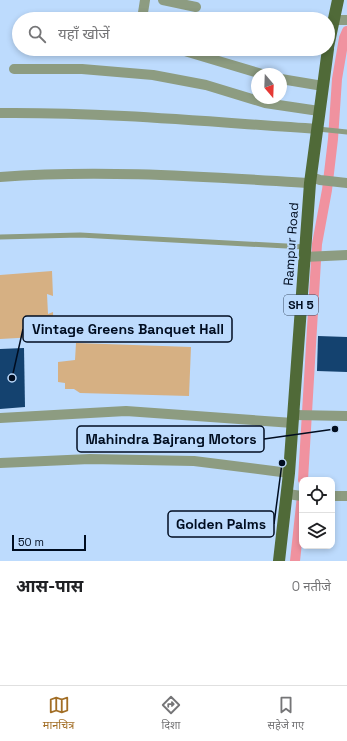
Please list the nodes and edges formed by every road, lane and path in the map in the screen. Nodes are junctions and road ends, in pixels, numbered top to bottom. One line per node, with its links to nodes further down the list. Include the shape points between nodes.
1 (145, 0): 5 (street)
2 (163, 0): 4 (street)
3 (338, 0): 6 (main road, Rampur Road / SH 5)
4 (196, 7)
5 (143, 12)
6 (335, 12)
7 (335, 20): 8 (street)
8 (347, 20)
9 (202, 56): 12 (street)
10 (327, 56): 14 (main road, Rampur Road / SH 5)
11 (14, 69): 15 (street, via 82,69 153,75 206,85 265,103)
12 (251, 71)
13 (287, 80): 14 (street)
14 (323, 86): 15 (main road, Rampur Road / SH 5)
15 (319, 111): 17 (main road, Rampur Road / SH 5)
16 (0, 113): 17 (street, via 40,112)
17 (323, 130): 18 (lane); 20 (main road, Rampur Road / SH 5)
18 (347, 132)
19 (0, 178): 20 (street, via 36,174 133,174)
20 (314, 180): 21 (street); 23 (main road, Rampur Road / SH 5)
21 (342, 182)
22 (0, 237): 23 (lane, via 80,235)
23 (310, 254): 24 (street); 27 (main road, Rampur Road / SH 5)
24 (347, 255)
25 (347, 416): 27 (street)
26 (0, 418): 27 (street, via 126,411)
27 (296, 418): 29 (main road, Rampur Road / SH 5)
28 (0, 463): 29 (street, via 90,458 194,461)
29 (289, 473): 30 (main road, Rampur Road / SH 5)
30 (296, 496): 33 (main road, Rampur Road / SH 5)
31 (335, 496): 32 (street)
32 (347, 496)
33 (279, 561)

